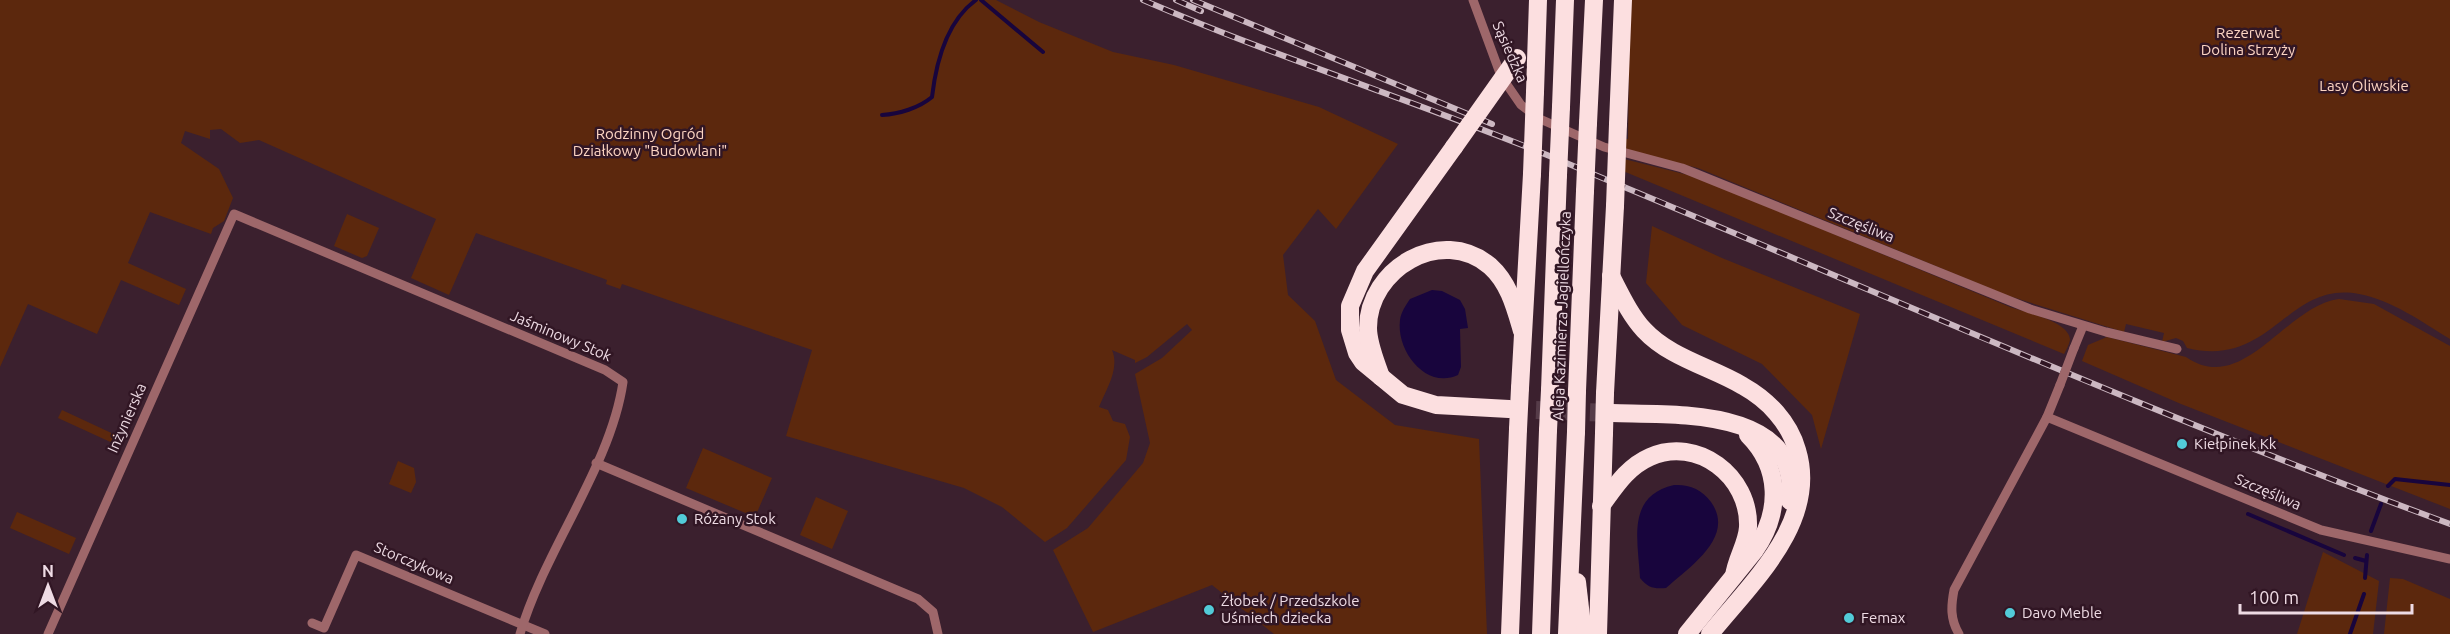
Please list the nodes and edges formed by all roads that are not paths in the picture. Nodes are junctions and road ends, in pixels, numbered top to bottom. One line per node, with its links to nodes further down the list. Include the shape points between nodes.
1 (1473, 0): 7 (street, Sąsiedzka, via 1501,76 1521,105 1540,119)
2 (1538, 0): 6 (highway)
3 (1565, 0): 30 (highway, Aleja Kazimierza Jagiellończyka, bridge)
4 (1594, 0): 21 (highway, Aleja Kazimierza Jagiellończyka, bridge)
5 (1623, 0): 9 (highway, bridge)
6 (1537, 26): 11 (highway, bridge); 13 (highway, bridge, via 1368,265 1353,295 1349,318 1353,343 1363,362)
7 (1627, 155): 10 (street, Szczęśliwa, via 1682,168 1996,296)
8 (234, 214): 18 (street, Jaśminowy Stok, via 604,370 623,382 620,404); 26 (street, Inżynierska)
9 (1611, 276): 19 (highway, bridge); 20 (highway, via 1636,321 1656,341 1743,386 1785,422 1794,438 1803,476 1798,506)
10 (2083, 326): 12 (street, Szczęśliwa); 16 (street, bridge)
11 (1522, 331): 13 (highway, via 1507,289 1484,262 1455,252 1417,255 1388,276 1372,304 1369,339); 29 (highway, bridge)
12 (2177, 349)
13 (1381, 377): 14 (highway, via 1403,395 1424,402)
14 (1509, 409)
15 (1612, 413): 17 (highway, via 1686,416)
16 (2047, 417): 22 (street, Szczęśliwa, via 2321,530); 36 (street, via 1954,590 1953,625)
17 (1732, 423): 20 (highway, via 1771,442 1785,461 1791,489); 23 (highway, via 1762,451 1771,469 1774,496 1764,537)
18 (596, 463): 25 (street, Jaśminowy Stok); 28 (street, via 918,599 933,612)
19 (1601, 506): 23 (highway, via 1625,474 1651,457 1681,452 1710,459 1733,479 1746,508 1748,527); 33 (highway)
20 (1783, 541): 35 (highway)
21 (1571, 553): 31 (highway, Aleja Kazimierza Jagiellończyka); 32 (highway)
22 (2450, 559)
23 (1734, 576): 34 (highway)
24 (312, 623): 25 (street, Storczykowa, via 324,628 356,555)
25 (521, 629): 27 (street, Storczykowa)
26 (48, 634)
27 (545, 634)
28 (938, 634)
29 (1510, 634)
30 (1541, 634)
31 (1567, 634)
32 (1583, 634)
33 (1598, 634)
34 (1687, 634)
35 (1710, 634)
36 (1959, 634)

